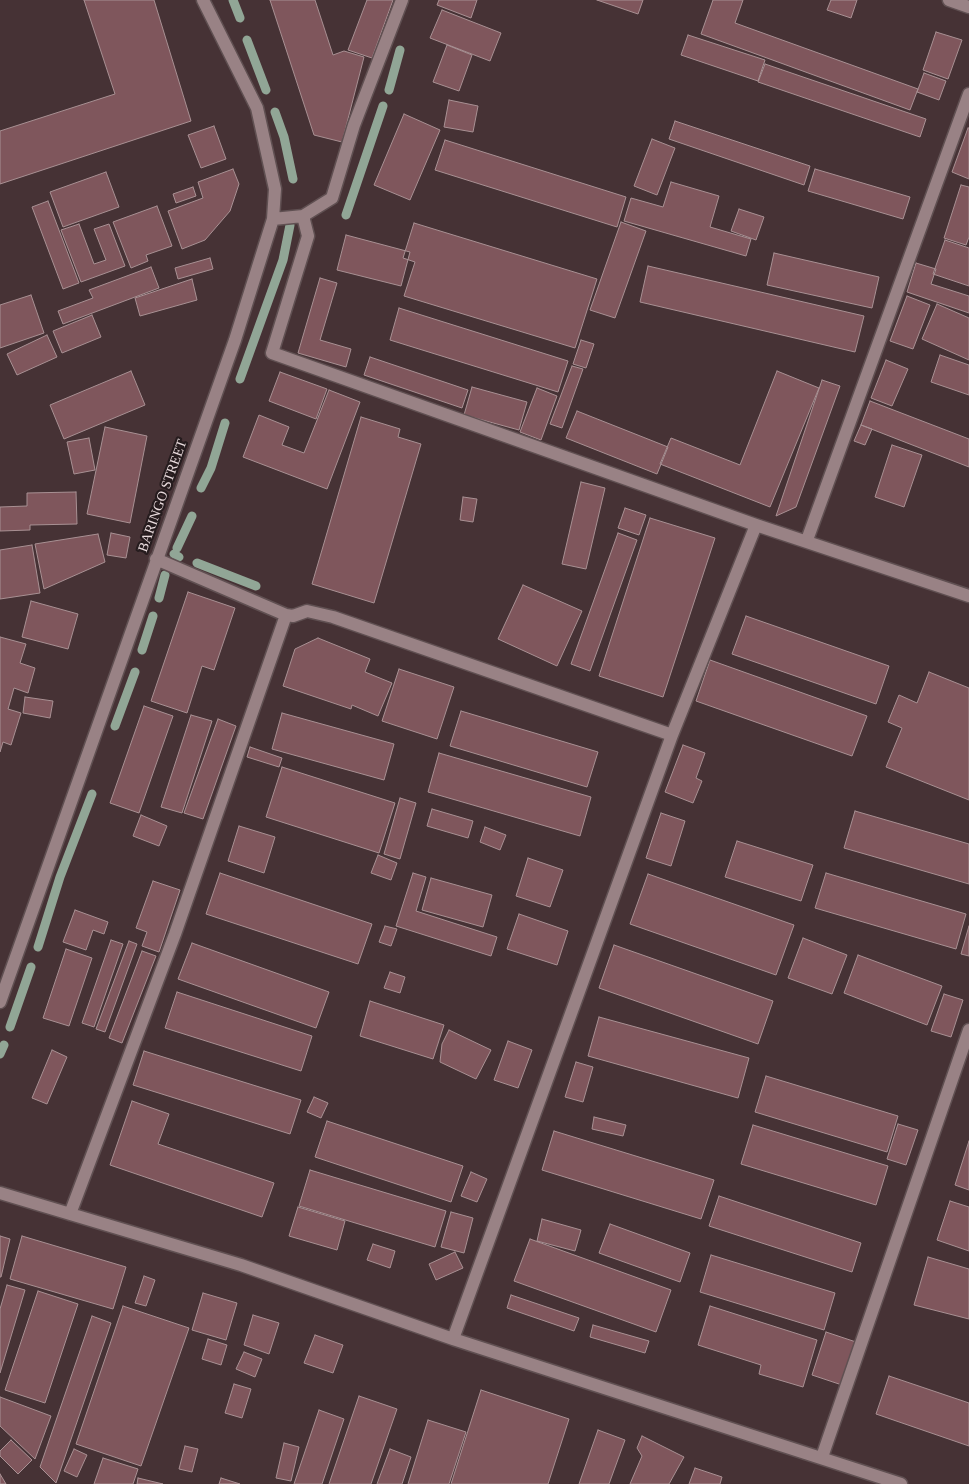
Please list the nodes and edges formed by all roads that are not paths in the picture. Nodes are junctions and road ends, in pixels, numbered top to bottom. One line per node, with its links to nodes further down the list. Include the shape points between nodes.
1 (203, 0): 7 (street, BARINGO STREET, via 257,108 275,189)
2 (402, 0): 6 (street, via 354,125 332,198)
3 (949, 0): 4 (street)
4 (969, 7)
5 (969, 94): 9 (street)
6 (304, 216): 7 (street); 8 (street, via 308,236 272,352)
7 (273, 219): 10 (street, BARINGO STREET, via 235,340)
8 (756, 525): 9 (street); 13 (street)
9 (807, 540): 11 (street)
10 (156, 559): 12 (street); 14 (street, BARINGO STREET)
11 (969, 596)
12 (286, 615): 13 (street, via 307,611 333,617); 17 (street, via 175,934)
13 (672, 734): 18 (street)
14 (0, 1002)
15 (969, 1030): 19 (street)
16 (0, 1193): 17 (street)
17 (70, 1214): 18 (street, via 241,1265)
18 (453, 1339): 19 (street)
19 (822, 1457): 20 (street)
20 (901, 1484)

